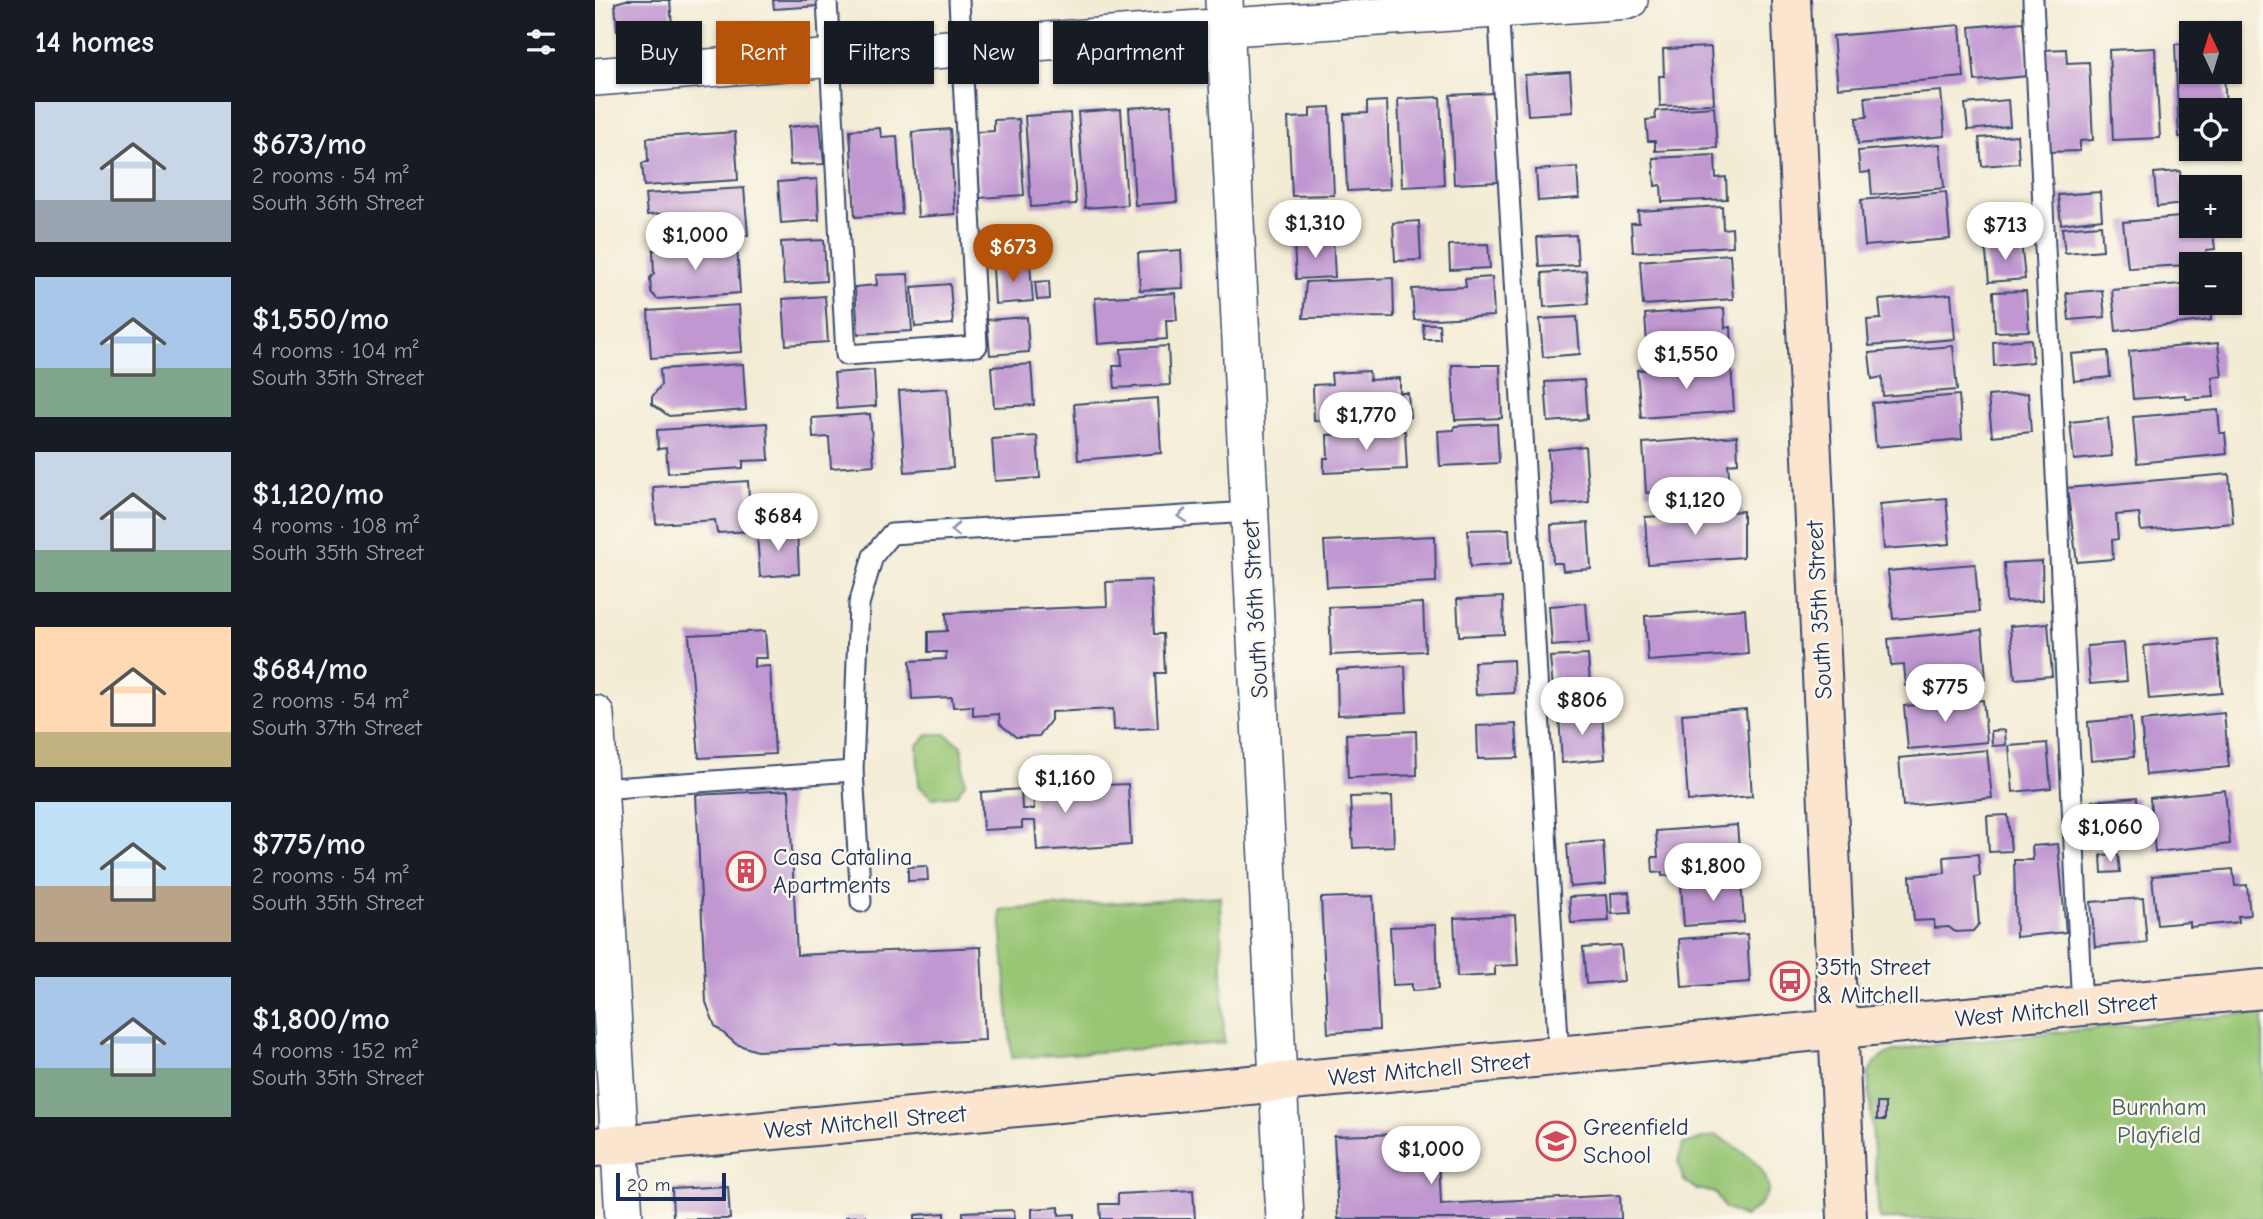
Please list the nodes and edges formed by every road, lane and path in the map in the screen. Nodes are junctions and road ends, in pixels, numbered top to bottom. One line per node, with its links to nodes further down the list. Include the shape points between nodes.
1 (827, 0): 8 (lane)
2 (959, 0): 9 (lane)
3 (1629, 0): 6 (street)
4 (1791, 0): 22 (street, South 35th Street)
5 (2032, 0): 21 (lane)
6 (1498, 4): 7 (street); 23 (lane)
7 (1225, 14): 10 (street); 15 (street, South 36th Street)
8 (828, 21)
9 (960, 21)
10 (1039, 38)
11 (824, 60): 12 (street)
12 (595, 77)
13 (831, 84): 14 (lane, via 846,355 977,346)
14 (964, 84)
15 (1250, 512): 17 (lane, one-way to 17, via 891,534 873,556 859,604); 24 (street, South 36th Street)
16 (595, 714): 18 (street)
17 (853, 771): 18 (lane); 19 (lane)
18 (599, 789): 25 (street)
19 (861, 902)
20 (2263, 989): 21 (street, West Mitchell Street)
21 (2081, 1009): 22 (street, West Mitchell Street)
22 (1837, 1029): 23 (street, West Mitchell Street); 28 (street, South 35th Street)
23 (1559, 1058): 24 (street, West Mitchell Street)
24 (1279, 1083): 25 (street, West Mitchell Street); 27 (street, South 36th Street)
25 (607, 1146): 26 (street)
26 (624, 1219)
27 (1285, 1219)
28 (1847, 1219)

